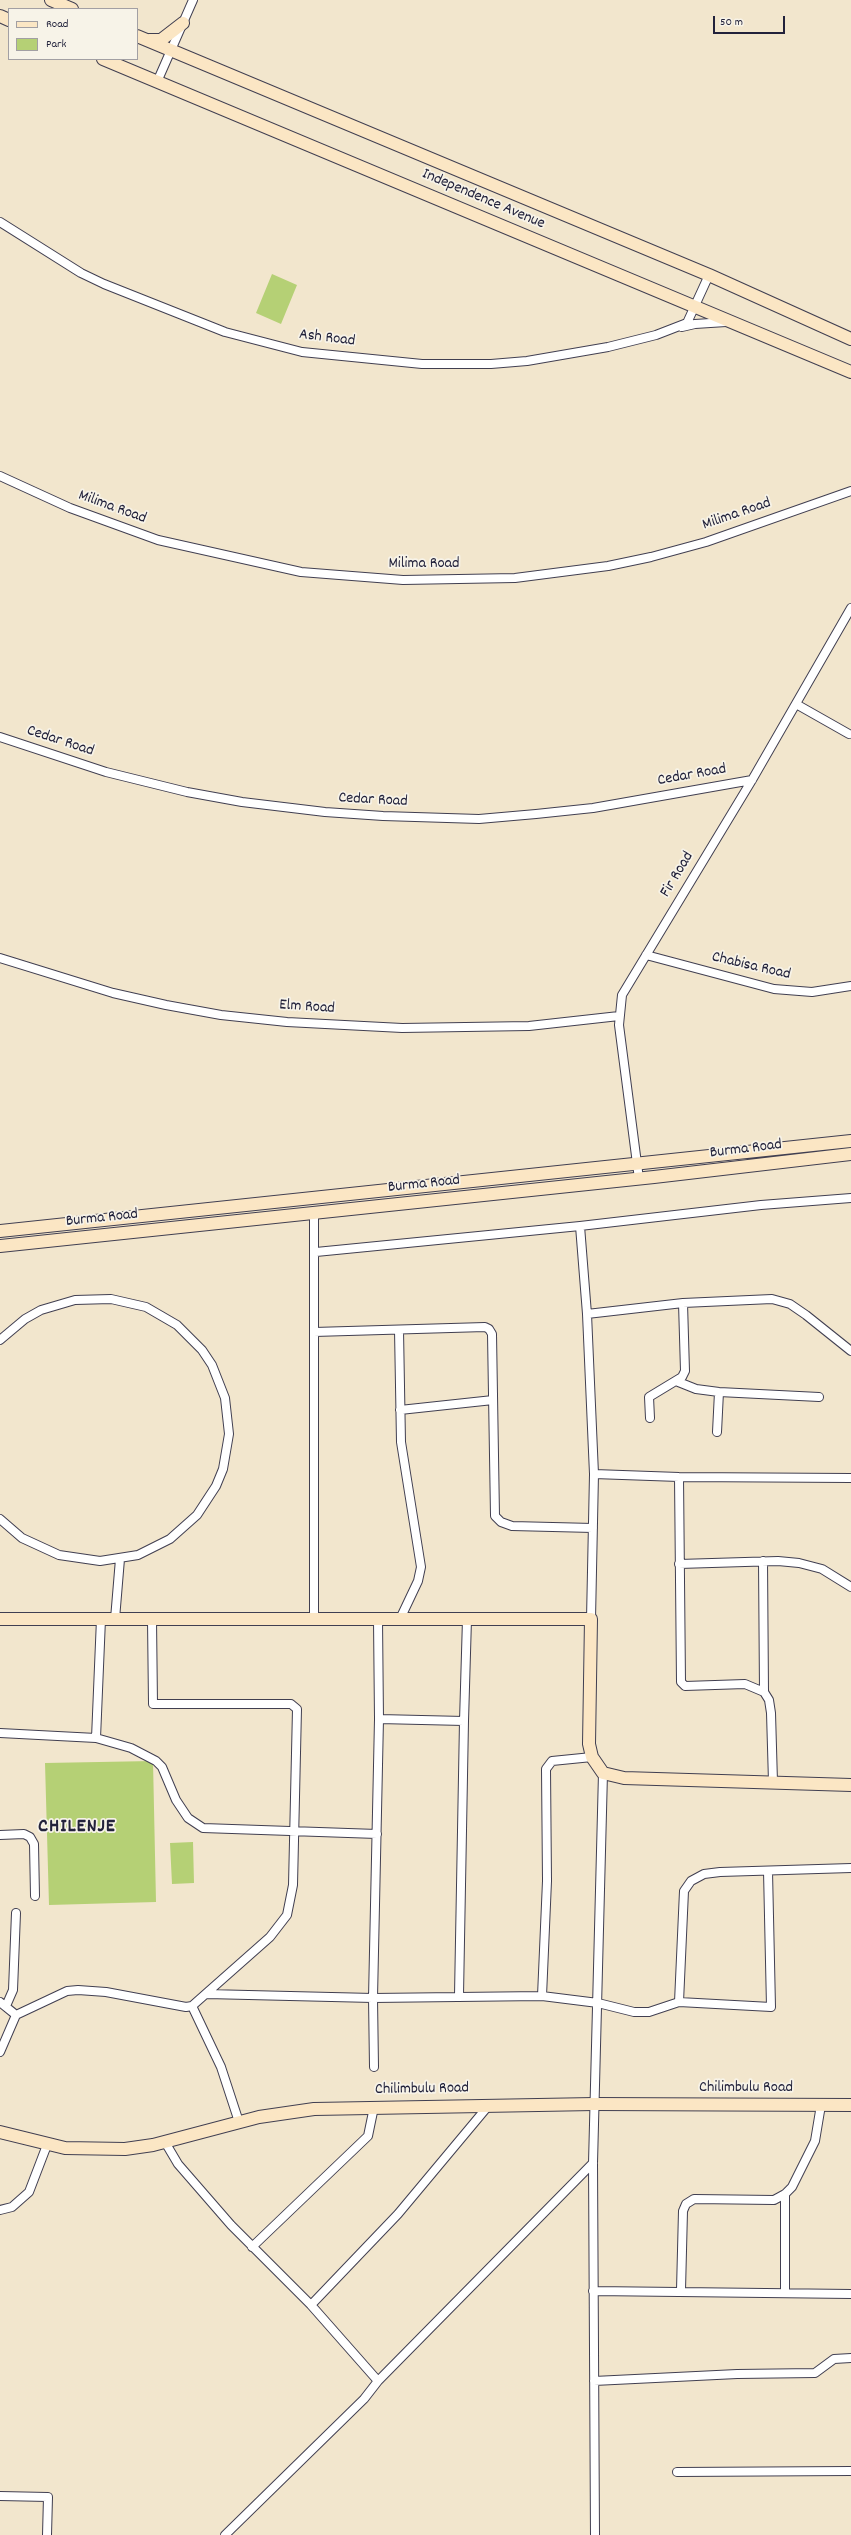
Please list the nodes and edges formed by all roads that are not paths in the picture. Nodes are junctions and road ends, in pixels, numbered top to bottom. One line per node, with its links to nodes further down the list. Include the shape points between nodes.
1 (51, 0): 3 (main road)
2 (193, 0): 4 (street)
3 (70, 8)
4 (183, 23): 5 (main road, via 161,40); 6 (street)
5 (142, 38): 6 (main road, Independence Avenue)
6 (172, 50): 8 (street); 10 (main road, Independence Avenue)
7 (105, 60): 8 (main road, Independence Avenue)
8 (157, 82): 11 (main road, Independence Avenue)
9 (0, 222): 13 (street, Ash Road, via 104,284 225,332 302,352 422,364 491,364 576,353)
10 (709, 275): 11 (street, Ash Road); 14 (main road, Independence Avenue)
11 (695, 306): 12 (main road, Independence Avenue); 13 (street, Ash Road, via 687,323)
12 (735, 323): 13 (street, Ash Road, via 695,324); 15 (main road, Independence Avenue)
13 (676, 329)
14 (851, 339)
15 (851, 372)
16 (0, 476): 17 (street, Milima Road, via 70,508 158,540 301,572 403,580 515,578 608,566 706,542)
17 (851, 491)
18 (851, 608): 19 (street, Fir Road)
19 (796, 704): 20 (street); 22 (street, Fir Road)
20 (849, 734)
21 (0, 737): 22 (street, Cedar Road, via 106,772 187,792 310,810 383,816 479,819 593,808)
22 (752, 780): 23 (street, Fir Road)
23 (646, 955): 25 (street, Chabisa Road, via 774,990 812,992); 26 (street, Fir Road, via 622,995)
24 (0, 958): 26 (street, Elm Road, via 113,993 166,1005 287,1022 410,1028 530,1026)
25 (851, 986)
26 (620, 1016): 29 (street, Fir Road)
27 (851, 1141): 29 (main road, Burma Road)
28 (851, 1154): 30 (main road, Burma Road)
29 (637, 1164): 30 (street, Fir Road); 34 (main road, Burma Road)
30 (639, 1179): 32 (main road, Burma Road)
31 (851, 1198): 33 (street)
32 (314, 1213): 35 (main road, Burma Road); 36 (street)
33 (580, 1226): 36 (street); 38 (street)
34 (0, 1231)
35 (0, 1246)
36 (316, 1252): 40 (street)
37 (683, 1303): 38 (street); 42 (street, via 772,1299 790,1304); 43 (street, via 684,1372)
38 (587, 1314): 50 (street)
39 (399, 1330): 40 (street); 46 (street, via 485,1327 489,1329 492,1334); 47 (street)
40 (314, 1332): 67 (street)
41 (0, 1340): 55 (street, via 25,1319 58,1304 93,1298 111,1299 146,1307 177,1325 202,1350 212,1365 225,1398 229,1434 223,1469 216,1486 197,1515 184,1528 154,1548)
42 (851, 1351)
43 (676, 1381): 44 (street, via 696,1389); 48 (street, via 649,1397)
44 (719, 1392): 45 (street); 49 (street)
45 (819, 1397)
46 (493, 1400): 47 (street); 54 (street, via 495,1516 501,1522 512,1526)
47 (400, 1410): 61 (street, via 404,1468 421,1567 418,1581)
48 (650, 1418)
49 (717, 1432)
50 (594, 1474): 51 (street); 54 (street)
51 (679, 1477): 52 (street); 57 (street)
52 (851, 1478)
53 (0, 1519): 55 (street, via 22,1538 59,1556 79,1560)
54 (593, 1528): 63 (street)
55 (120, 1559): 60 (street)
56 (763, 1561): 57 (street); 58 (street, via 800,1563 822,1569); 68 (street)
57 (679, 1564): 68 (street, via 682,1685 745,1684)
58 (851, 1587)
59 (101, 1619): 60 (main road); 64 (main road); 72 (street)
60 (115, 1619): 65 (main road)
61 (400, 1619): 62 (main road); 66 (main road)
62 (467, 1619): 63 (main road); 70 (street)
63 (591, 1619): 73 (main road, via 589,1744)
64 (0, 1620)
65 (152, 1620): 67 (main road); 77 (street, via 153,1704 295,1706)
66 (378, 1620): 67 (main road); 69 (street)
67 (314, 1621)
68 (764, 1692): 75 (street, via 769,1700 771,1713)
69 (379, 1719): 70 (street); 78 (street)
70 (464, 1721): 85 (street)
71 (0, 1733): 72 (street)
72 (96, 1738): 77 (street, via 131,1748 156,1761 162,1767 176,1800 196,1825 203,1828)
73 (592, 1756): 74 (main road); 86 (street, via 552,1761 546,1769 547,1881)
74 (603, 1774): 75 (main road, via 624,1778); 89 (street)
75 (773, 1782): 76 (main road)
76 (851, 1785)
77 (295, 1831): 78 (street); 84 (street, via 293,1885 287,1915 270,1937)
78 (377, 1834): 87 (street)
79 (0, 1835): 82 (street, via 30,1836 34,1844)
80 (851, 1868): 81 (street)
81 (768, 1871): 88 (street, via 704,1874 691,1881 684,1891); 88 (street, via 771,2007)
82 (35, 1896)
83 (16, 1913): 90 (street, via 13,1990)
84 (207, 1994): 87 (street); 91 (street)
85 (459, 1996): 86 (street); 87 (street)
86 (542, 1996): 89 (street)
87 (372, 1998): 94 (street)
88 (679, 2002): 89 (street, via 649,2012 634,2012)
89 (598, 2003): 95 (street)
90 (3, 2004): 92 (street)
91 (192, 2006): 92 (street, via 78,1990 54,1996); 100 (street, via 221,2067)
92 (16, 2015): 93 (street)
93 (0, 2052)
94 (374, 2067)
95 (594, 2104): 96 (main road, Chilimbulu Road); 97 (main road, Chilimbulu Road); 104 (street)
96 (489, 2105): 99 (main road, Chilimbulu Road); 112 (street, via 398,2214)
97 (821, 2105): 98 (main road, Chilimbulu Road); 105 (street, via 815,2141 792,2187)
98 (851, 2105)
99 (374, 2107): 100 (main road, Chilimbulu Road, via 298,2110); 107 (street, via 368,2136)
100 (239, 2122): 102 (main road, Chilimbulu Road)
101 (0, 2132): 103 (main road, Chilimbulu Road)
102 (165, 2142): 103 (main road, Chilimbulu Road, via 105,2150); 107 (street, via 178,2164)
103 (47, 2145): 106 (street, via 29,2192 12,2207)
104 (592, 2163): 109 (street); 114 (street)
105 (785, 2194): 108 (street, via 774,2200 762,2201 689,2200 683,2211); 110 (street)
106 (0, 2210)
107 (252, 2248): 112 (street)
108 (681, 2290): 109 (street); 110 (street)
109 (593, 2291): 115 (street)
110 (785, 2291): 111 (street)
111 (851, 2294)
112 (311, 2305): 114 (street)
113 (851, 2358): 115 (street, via 834,2359 815,2373)
114 (378, 2381): 120 (street, via 364,2399)
115 (594, 2381): 121 (street)
116 (851, 2471): 117 (street)
117 (677, 2472)
118 (0, 2496): 119 (street, via 48,2497)
119 (47, 2535)
120 (226, 2535)
121 (595, 2535)

